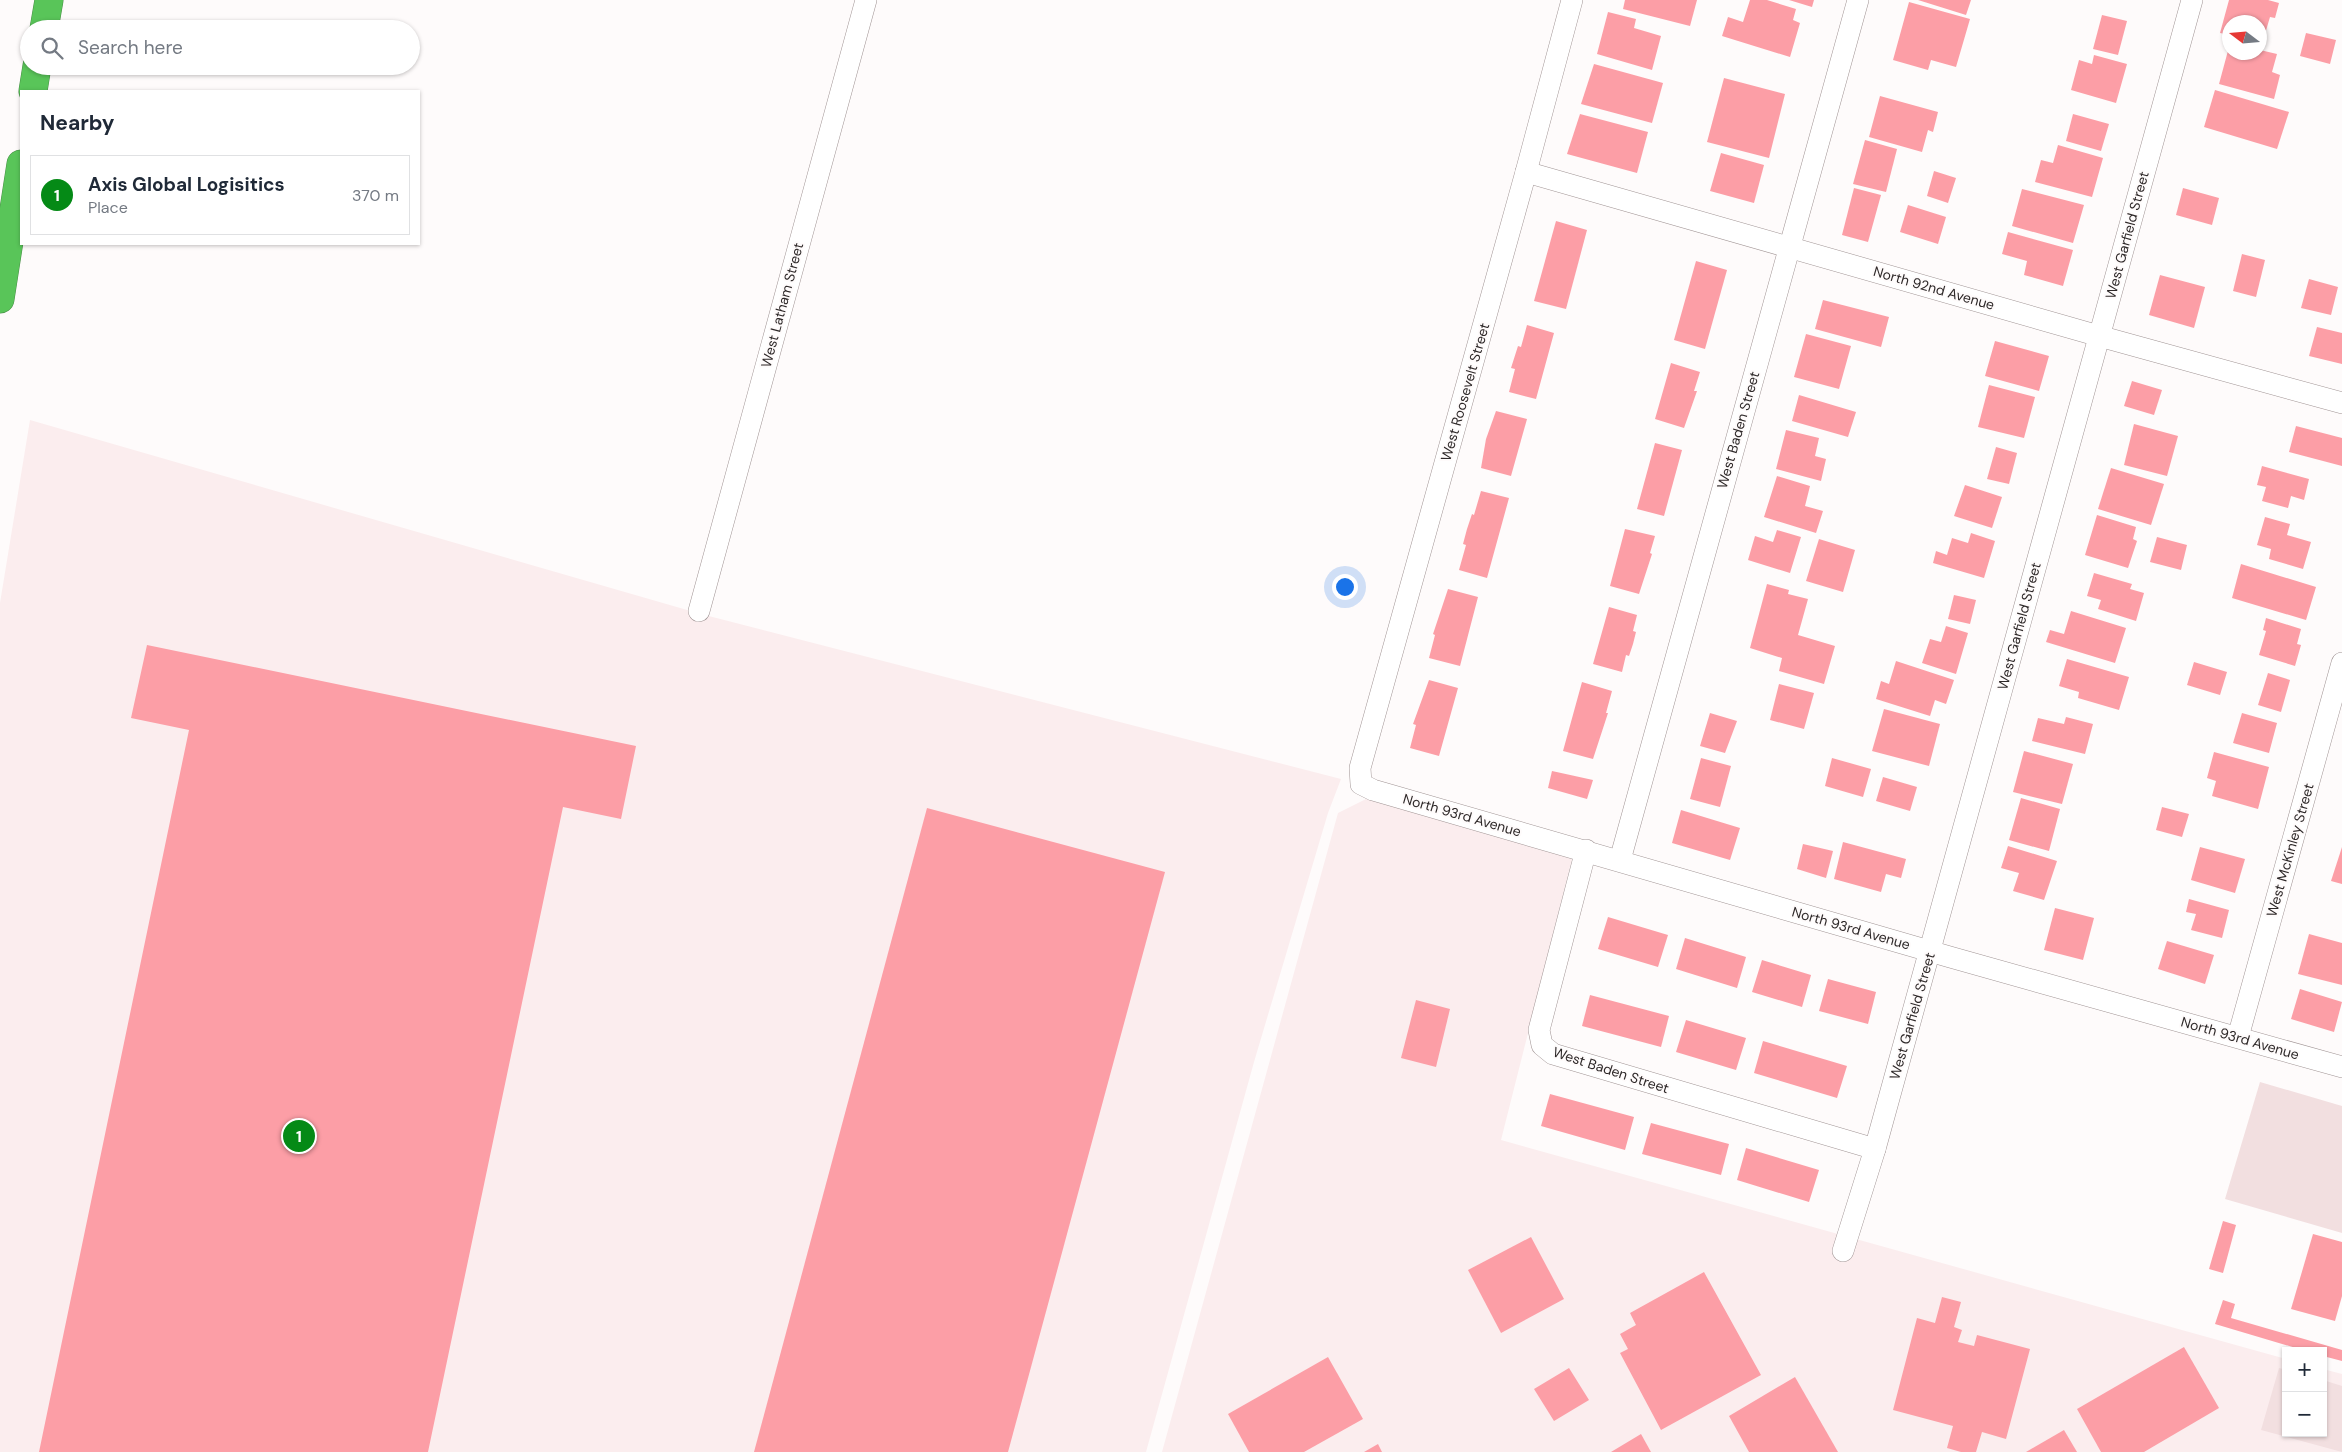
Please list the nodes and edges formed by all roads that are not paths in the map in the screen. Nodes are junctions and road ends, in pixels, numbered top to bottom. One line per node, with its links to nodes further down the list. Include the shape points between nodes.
1 (50, 0): 6 (highway)
2 (866, 0): 15 (street, West Latham Street)
3 (1572, 0): 10 (street, West Roosevelt Street)
4 (1858, 0): 11 (street, West Baden Street)
5 (2192, 0): 13 (street, West Garfield Street)
6 (46, 20)
7 (36, 75): 8 (highway)
8 (33, 90)
9 (20, 170): 12 (highway)
10 (1526, 172): 11 (street, North 92nd Avenue); 17 (street, West Roosevelt Street, via 1360,768)
11 (1789, 247): 13 (street, North 92nd Avenue); 19 (street, West Baden Street)
12 (0, 299)
13 (2099, 336): 14 (street, North 92nd Avenue); 20 (street, West Garfield Street)
14 (2342, 403)
15 (698, 611)
16 (2342, 663): 21 (street, West McKinley Street)
17 (1361, 784): 18 (street, North 93rd Avenue)
18 (1586, 850): 19 (street, North 93rd Avenue); 23 (street, West Baden Street, via 1539,1030 1542,1045 1553,1054)
19 (1620, 860): 20 (street, North 93rd Avenue)
20 (1930, 951): 21 (street, North 93rd Avenue); 23 (street, West Garfield Street)
21 (2238, 1037): 22 (street, North 93rd Avenue)
22 (2342, 1067)
23 (1875, 1149): 24 (street, West Garfield Street)
24 (1843, 1251)

